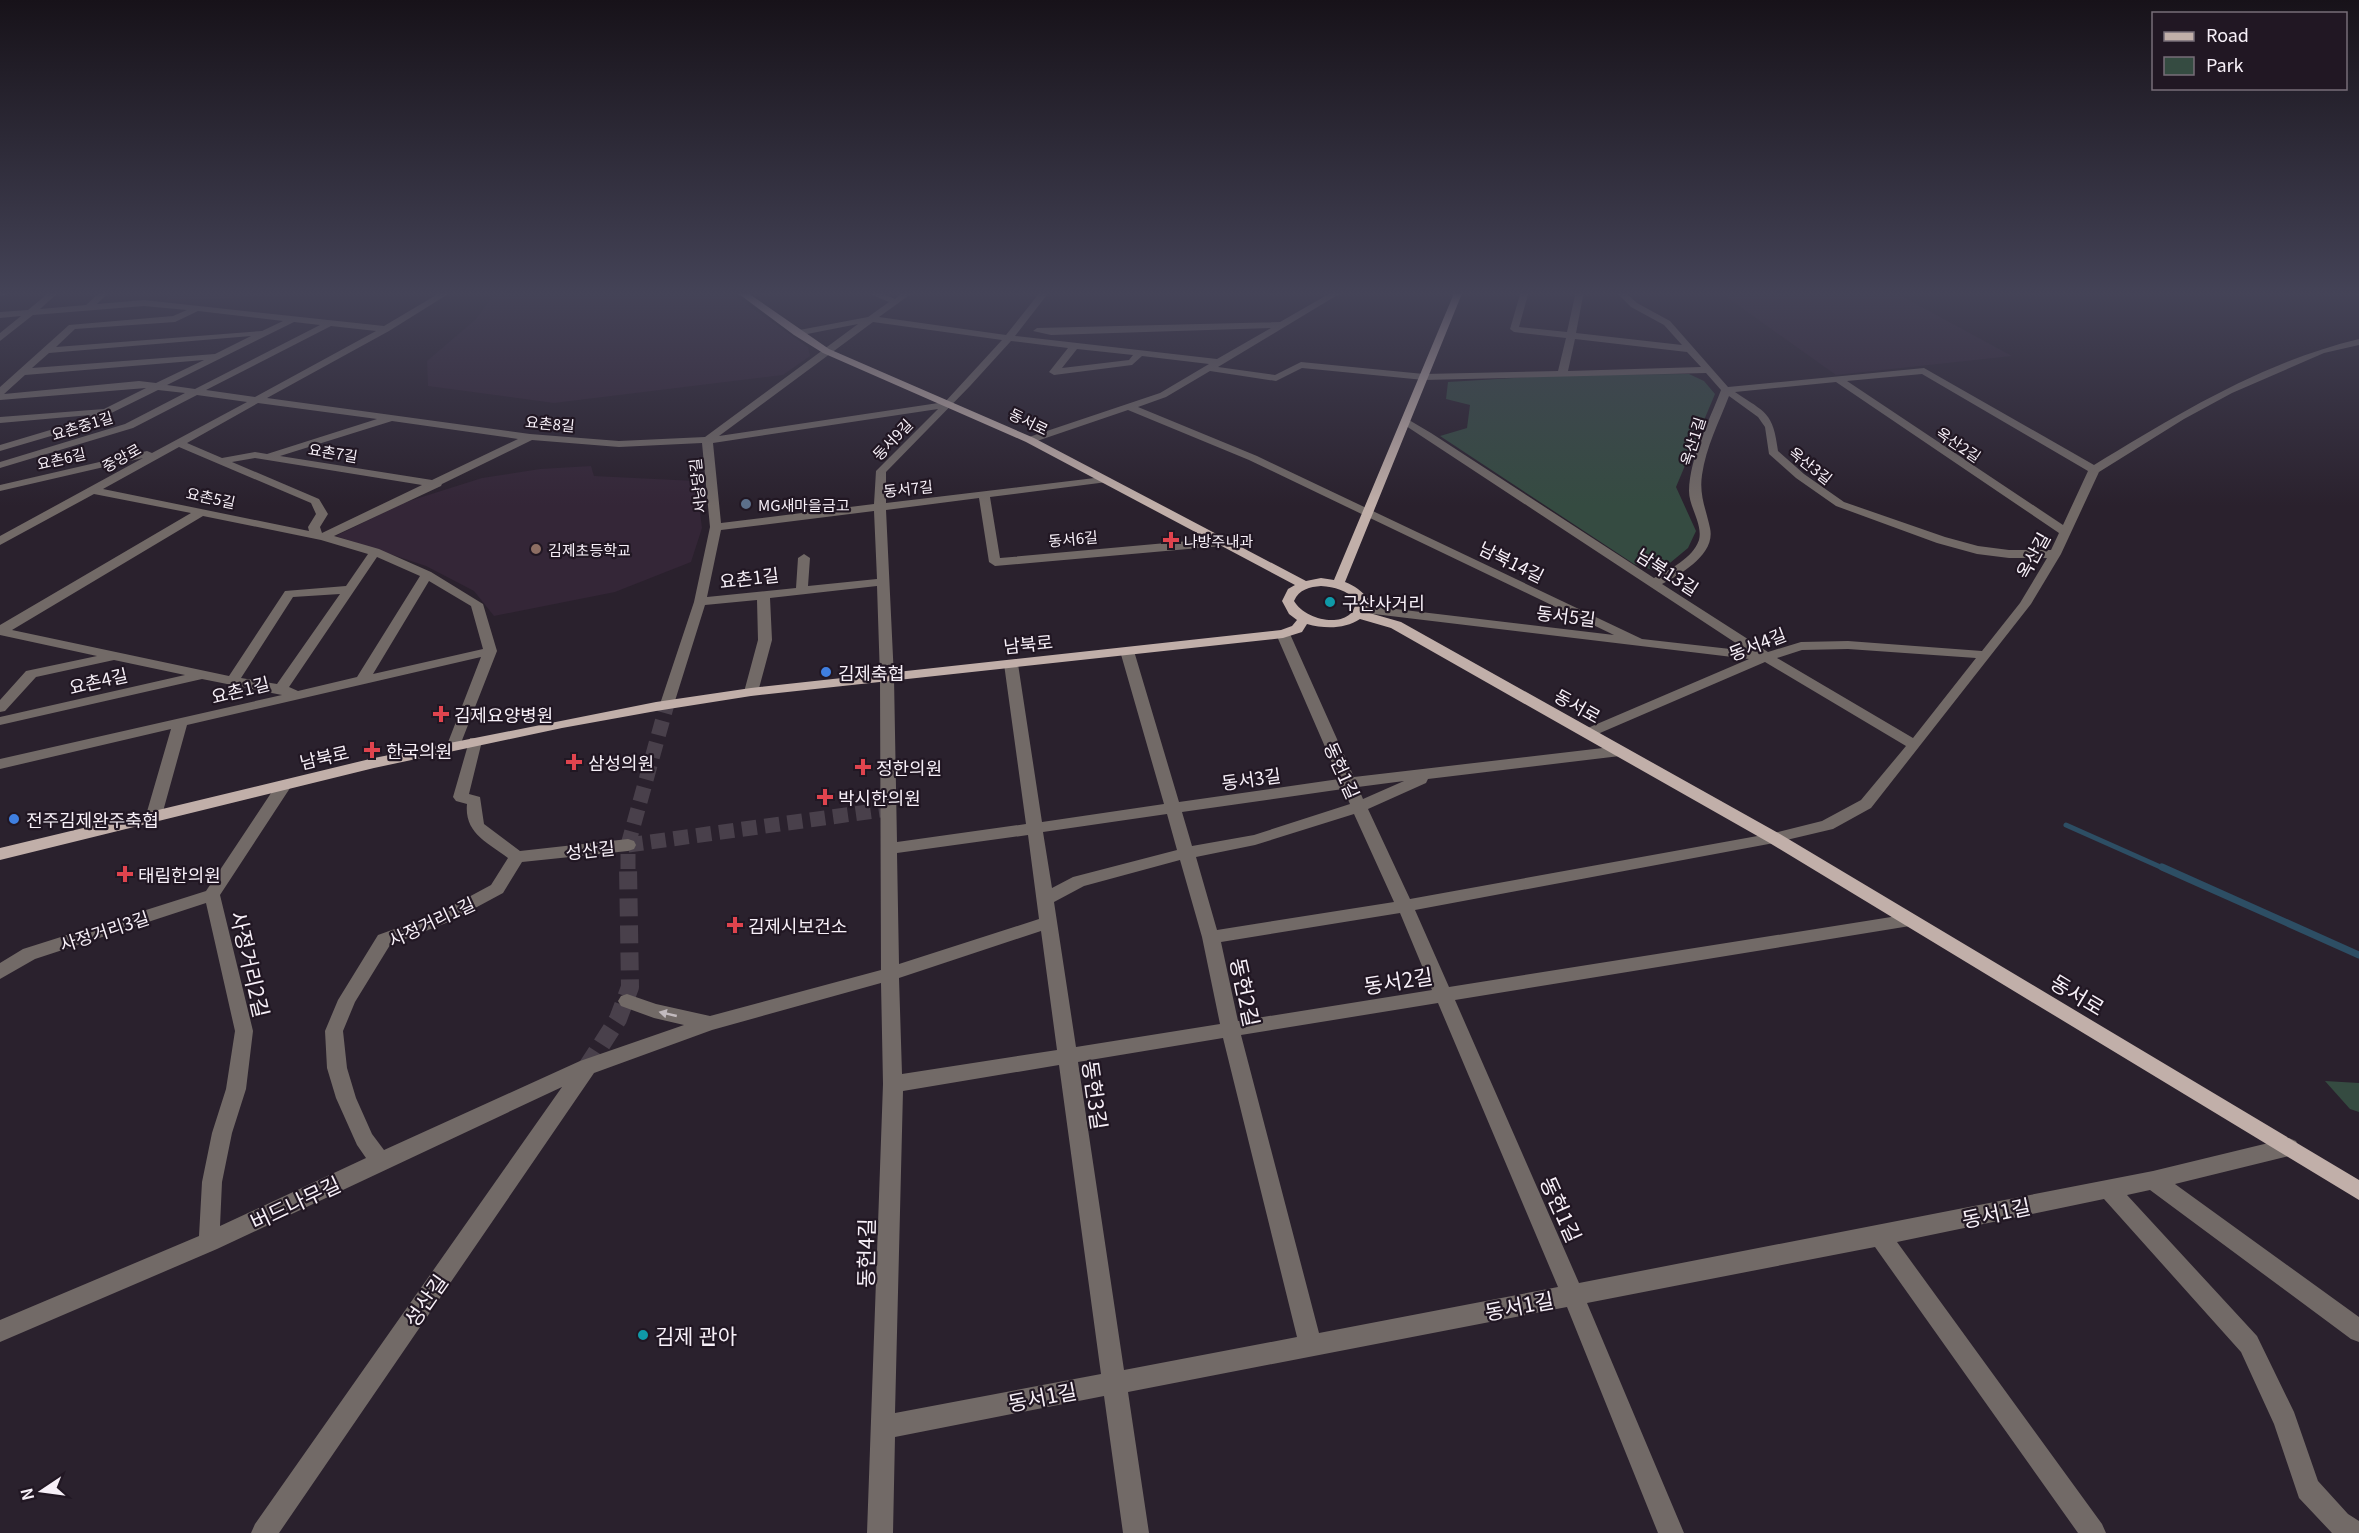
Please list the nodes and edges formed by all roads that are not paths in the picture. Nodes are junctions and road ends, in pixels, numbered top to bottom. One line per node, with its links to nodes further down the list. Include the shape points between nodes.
1 (33, 363): 18 (street)
2 (133, 363): 18 (street)
3 (207, 363): 22 (street)
4 (253, 363): 24 (street, 요촌중1길)
5 (324, 363): 27 (street, 중앙로)
6 (810, 363): 38 (street, 서낭당길)
7 (853, 363): 28 (main road, 동서로)
8 (986, 363): 28 (street)
9 (1061, 363): 10 (street, via 1054,372)
10 (1128, 363)
11 (1217, 363): 16 (street)
12 (1430, 363): 20 (main road)
13 (1565, 363): 19 (street)
14 (1700, 363): 17 (street, 옥산3길)
15 (2294, 363): 46 (street, via 2229,391)
16 (1207, 368): 20 (street, via 1276,378 1301,365); 29 (street, via 1163,395)
17 (1706, 370): 19 (street); 23 (street, 옥산3길)
18 (22, 372): 25 (street)
19 (1563, 372): 20 (street)
20 (1424, 377): 34 (main road)
21 (1837, 379): 23 (street); 46 (street, via 1924,371); 58 (street, 옥산2길)
22 (159, 387): 24 (street); 26 (street, via 139,384); 30 (street)
23 (1726, 390): 63 (street, 옥산3길, via 1767,420 1773,452 1779,459 1840,504 1977,550); 68 (street, 옥산1길, via 1700,459 1694,487 1696,509 1706,532 1704,542 1677,572)
24 (198, 391): 27 (street); 36 (street, 요촌중1길)
25 (0, 392)
26 (0, 396)
27 (257, 399): 32 (street, 요촌8길); 40 (street, 중앙로)
28 (948, 404): 38 (street, 동서9길); 39 (main road, 동서로); 54 (street, 동서9길, via 881,471)
29 (1129, 406): 39 (street); 56 (street)
30 (111, 410): 31 (street); 35 (street)
31 (29, 418): 33 (street); 41 (street)
32 (391, 419): 37 (street, 요촌8길); 43 (street, 요촌8길)
33 (0, 420)
34 (1405, 422): 56 (main road); 68 (street, 남북13길)
35 (81, 424): 36 (street); 41 (street)
36 (120, 429): 45 (street, 요촌중1길)
37 (530, 437): 38 (street, 요촌8길, via 619,444); 49 (street)
38 (706, 440): 57 (street, 서낭당길)
39 (1030, 440): 47 (main road, 동서로)
40 (178, 443): 42 (street, 중앙로); 44 (street, 요촌7길)
41 (2, 447)
42 (165, 450): 48 (street, 요촌6길); 51 (street, 중앙로)
43 (266, 457): 44 (street, 요촌7길); 49 (street, 요촌7길)
44 (225, 460): 59 (street, 요촌7길, via 315,501 322,514 314,527)
45 (0, 465)
46 (2094, 470): 58 (street, 옥산길)
47 (1103, 480): 52 (street, 동서7길); 61 (main road, 동서로)
48 (31, 481): 50 (street, 요촌6길); 53 (street)
49 (436, 484): 59 (street)
50 (0, 488)
51 (92, 490): 55 (street, 요촌5길); 60 (street, 중앙로)
52 (984, 495): 54 (street, 동서7길); 61 (street, 동서6길, via 995,562)
53 (0, 497)
54 (880, 506): 57 (street, 동서7길); 66 (street, 동서9길)
55 (203, 511): 59 (street, 요촌5길); 76 (street)
56 (1370, 513): 67 (main road); 78 (street, 남북14길)
57 (716, 526): 73 (street, 서낭당길)
58 (2066, 532): 63 (street, 옥산길)
59 (320, 537): 62 (street, 요촌5길)
60 (0, 541)
61 (1222, 542): 69 (main road, 동서로)
62 (375, 552): 65 (street, 요촌5길); 70 (street)
63 (2055, 554): 81 (street, 옥산길, via 2025,604)
64 (804, 558): 71 (street, 요촌1길)
65 (427, 575): 79 (street, 요촌5길, via 477,604); 87 (street)
66 (882, 582): 71 (street, 요촌1길); 86 (street, 동서9길)
67 (1338, 584): 69 (main road); 74 (main road, via 1362,599)
68 (1654, 584): 83 (street, 남북13길)
69 (1304, 585): 75 (main road, via 1292,592 1288,601 1292,611)
70 (351, 589): 88 (street, via 289,594); 89 (street)
71 (802, 590): 72 (street, 요촌1길)
72 (763, 594): 73 (street, 요촌1길); 90 (street, via 765,640)
73 (700, 602): 91 (street, 서낭당길)
74 (1361, 611): 75 (main road, via 1347,621 1330,624); 78 (street, 동서5길); 95 (main road, 동서로, via 1396,625)
75 (1304, 619): 77 (main road, 남북로, via 1297,628)
76 (0, 631): 82 (street, 요촌4길)
77 (1283, 634): 80 (main road, 남북로); 102 (street, 동헌1길)
78 (1639, 642): 83 (street, 동서5길)
79 (489, 651): 87 (street, 요촌1길); 97 (street)
80 (1126, 651): 84 (main road, 남북로); 105 (street, 동헌2길)
81 (1986, 655): 83 (street, 동서4길, via 1832,645 1801,646); 98 (street, 옥산길)
82 (114, 656): 85 (street, 요촌4길); 92 (street, 요촌4길, via 31,674)
83 (1766, 657): 95 (street, 동서4길); 98 (street, 남북13길)
84 (1011, 664): 86 (main road, 남북로); 107 (street, 동헌3길)
85 (203, 675): 88 (street, 요촌4길); 93 (street, 요촌4길)
86 (887, 678): 90 (main road, 남북로); 110 (street, 동헌4길)
87 (363, 679): 89 (street, 요촌1길)
88 (233, 680): 89 (street, 요촌4길)
89 (288, 692): 94 (street, 요촌1길)
90 (751, 692): 91 (main road, 남북로)
91 (667, 704): 96 (main road, 남북로)
92 (0, 708)
93 (0, 721)
94 (180, 724): 100 (street, 요촌1길); 106 (street)
95 (1588, 733): 99 (main road, 동서로)
96 (475, 741): 97 (main road, 남북로); 113 (street, via 461,797 475,801 477,826)
97 (454, 745): 103 (main road, 남북로)
98 (1915, 745): 108 (street, 옥산길, via 1866,804 1827,825)
99 (1620, 751): 101 (street, 동서3길); 108 (main road, 동서로)
100 (0, 764)
101 (1436, 773): 102 (street, 동서3길); 104 (street)
102 (1348, 783): 104 (street, 동헌1길); 105 (street, 동서3길)
103 (284, 785): 106 (main road, 남북로); 114 (street, 사정거리2길)
104 (1359, 807): 111 (street, via 1255,840); 116 (street, 동헌1길)
105 (1174, 809): 107 (street, 동서3길); 111 (street, 동헌2길)
106 (154, 815): 112 (main road, 남북로)
107 (1034, 828): 110 (street, 동서3길); 115 (street, 동헌3길)
108 (1774, 838): 116 (street); 117 (main road, 동서로)
109 (628, 845): 113 (street, 성산길)
110 (889, 849): 121 (street, 동헌4길)
111 (1186, 853): 115 (street, via 1079,881); 119 (street, 동헌2길)
112 (0, 854)
113 (517, 857): 130 (street, 사정거리1길, via 497,889 445,917 384,940 347,1000 334,1031 337,1068 364,1139)
114 (212, 895): 120 (street, 사정거리3길, via 29,954); 135 (street, 사정거리2길, via 244,1031 236,1089 212,1182)
115 (1045, 899): 118 (street, 동헌3길)
116 (1406, 906): 119 (street); 122 (street, 동헌1길)
117 (1910, 920): 122 (street, 동서2길); 129 (main road, 동서로)
118 (1048, 922): 121 (street); 126 (street, 동헌3길)
119 (1211, 937): 125 (street, 동헌2길)
120 (0, 972)
121 (890, 974): 124 (street); 128 (street, 동헌4길)
122 (1443, 995): 125 (street, 동서2길); 136 (street, 동헌1길)
123 (627, 1001): 124 (street, one-way to 123)
124 (710, 1023): 127 (street)
125 (1230, 1029): 126 (street, 동서2길); 139 (street, 동헌2길)
126 (1066, 1057): 128 (street, 동서2길); 140 (street, 동헌3길)
127 (587, 1068): 130 (street, 버드나무길); 142 (street, 성산길)
128 (894, 1084): 141 (street, 동헌4길)
129 (2289, 1147): 131 (street, 동서1길); 133 (main road, 동서로)
130 (380, 1161): 135 (street, 버드나무길)
131 (2153, 1180): 132 (street, 동서1길); 138 (street)
132 (2107, 1188): 134 (street, 동서1길); 147 (street, via 2248,1344 2284,1421 2308,1489 2339,1523)
133 (2359, 1191)
134 (1880, 1236): 136 (street, 동서1길); 146 (street)
135 (209, 1242): 137 (street, 버드나무길)
136 (1573, 1295): 139 (street, 동서1길); 145 (street, 동헌1길)
137 (0, 1331)
138 (2359, 1331)
139 (1311, 1346): 140 (street, 동서1길)
140 (1113, 1382): 141 (street, 동서1길); 144 (street, 동헌3길)
141 (885, 1427): 143 (street, 동헌4길)
142 (264, 1533)
143 (880, 1533)
144 (1136, 1533)
145 (1671, 1533)
146 (2093, 1533)
147 (2355, 1533)

